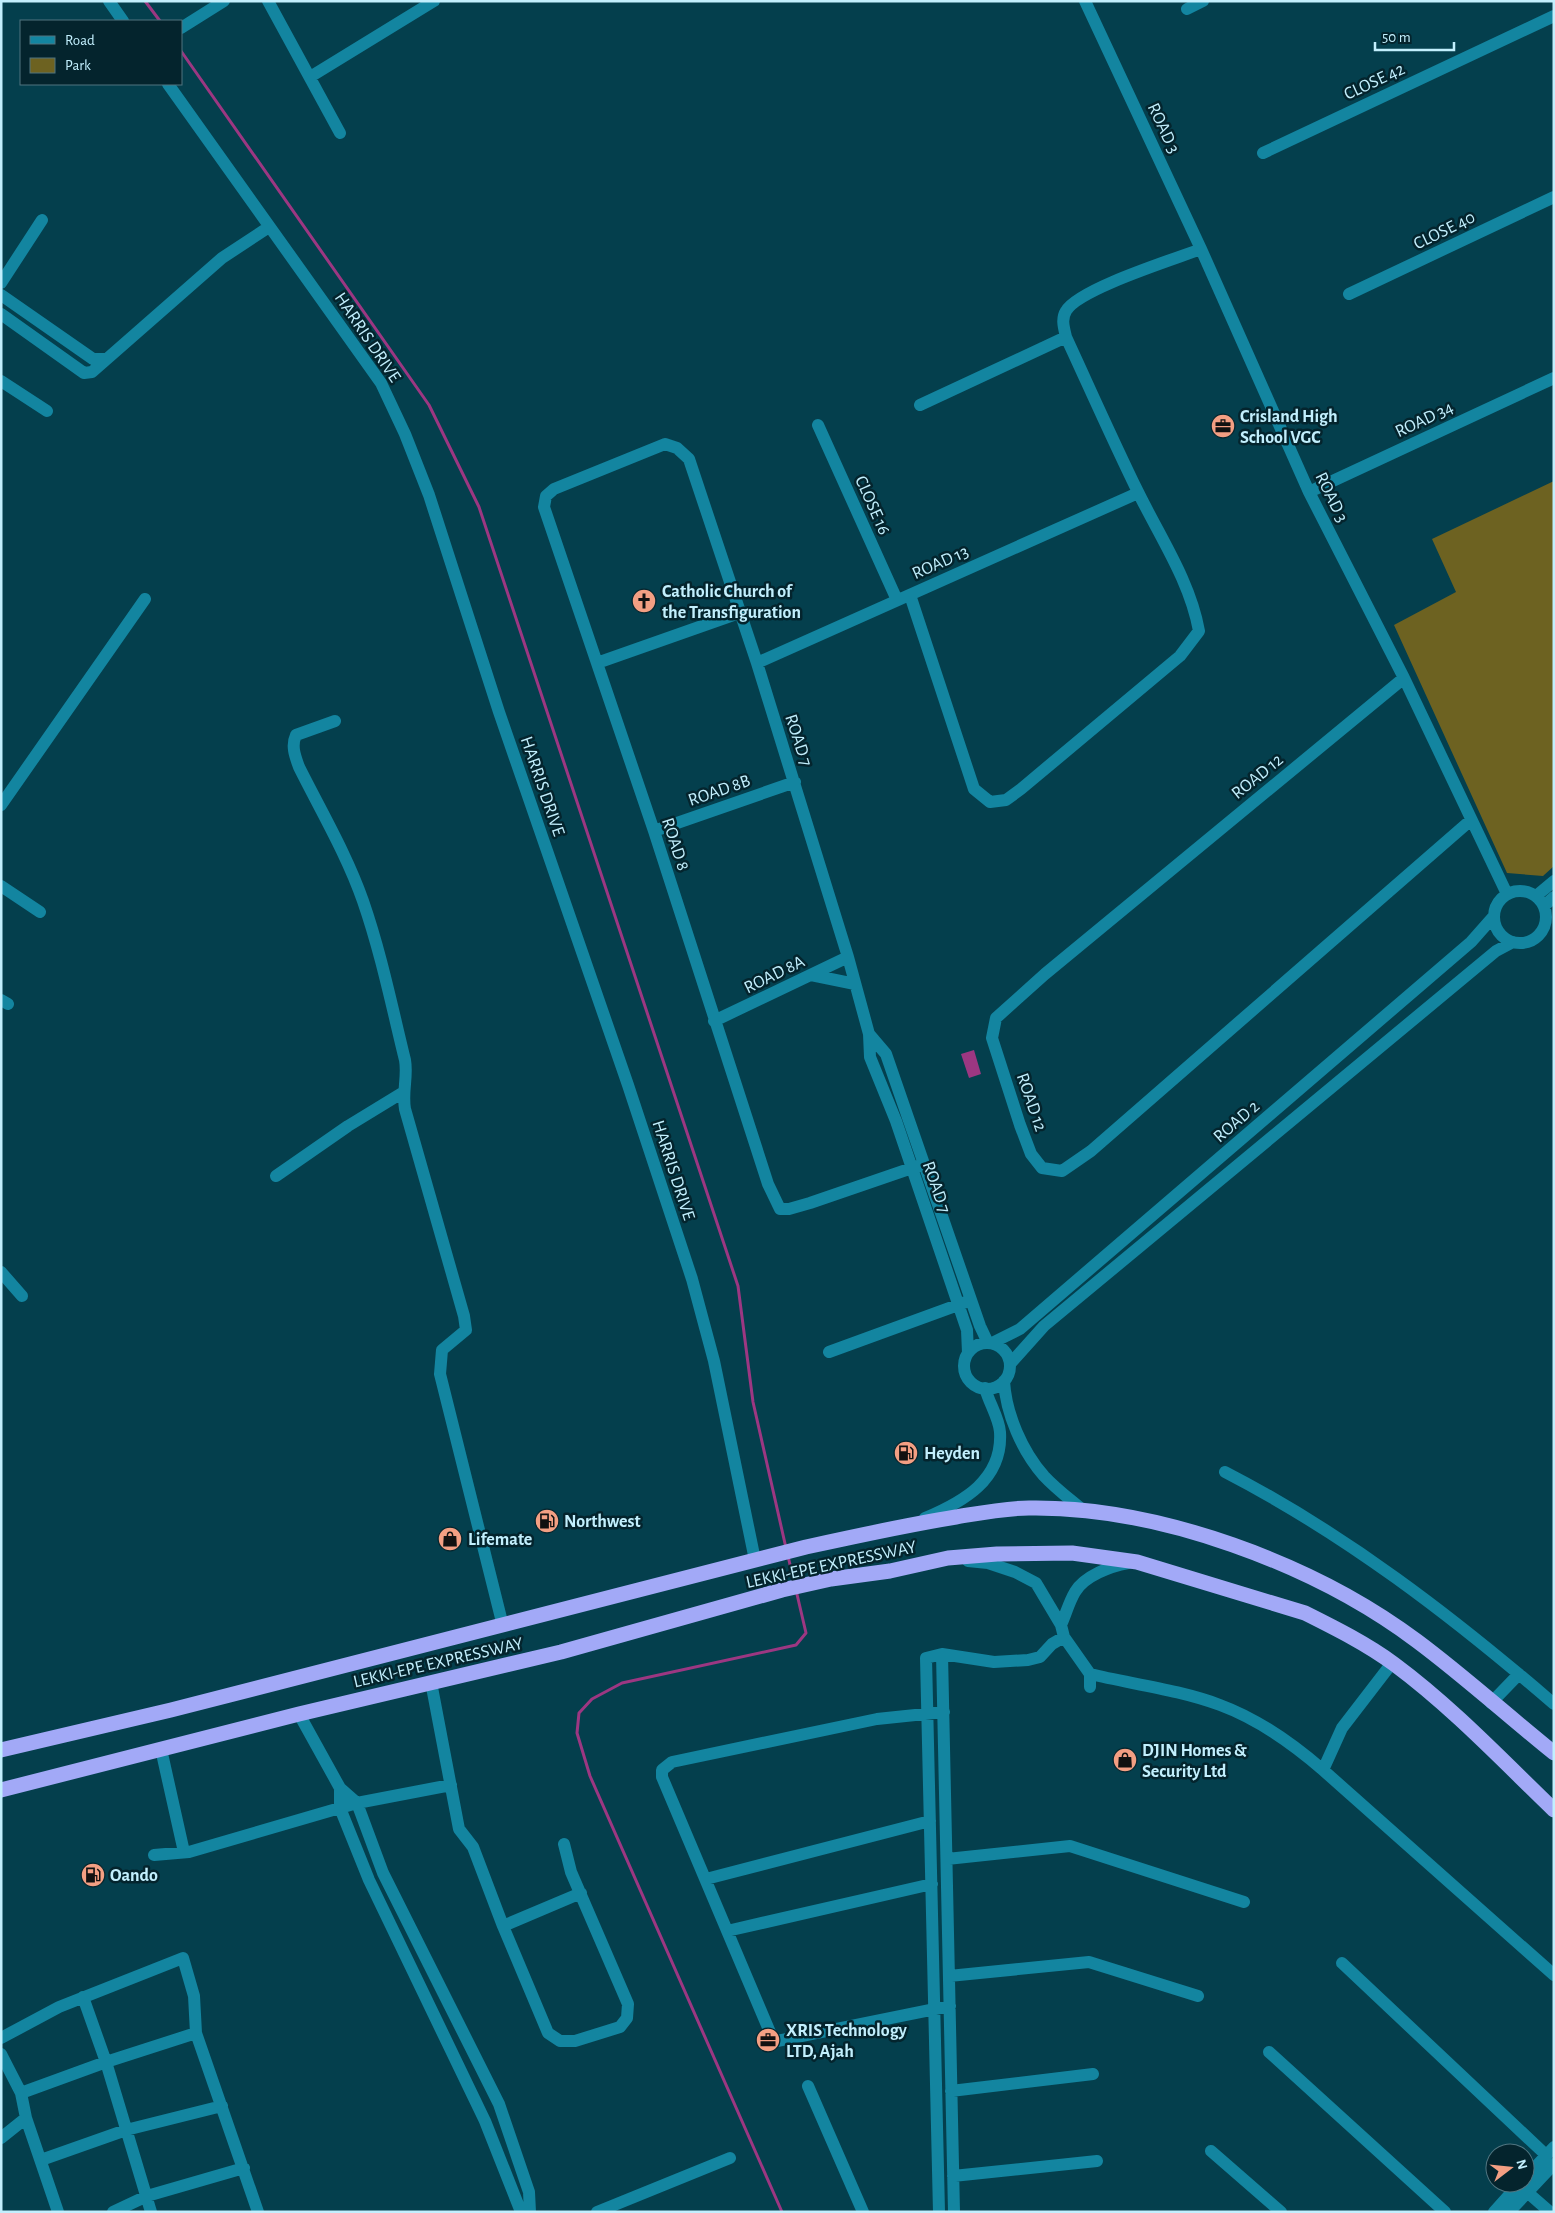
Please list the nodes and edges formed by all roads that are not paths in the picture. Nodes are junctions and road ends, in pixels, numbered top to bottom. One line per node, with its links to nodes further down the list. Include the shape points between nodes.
1 (109, 1): 9 (street)
2 (224, 1): 10 (street)
3 (268, 1): 11 (street)
4 (434, 1): 11 (street)
5 (1085, 1): 18 (street, ROAD 3)
6 (1203, 1): 7 (street)
7 (1187, 9)
8 (1554, 16): 14 (street, CLOSE 42)
9 (122, 20)
10 (182, 27)
11 (310, 77): 13 (street)
12 (169, 85): 17 (street, HARRIS DRIVE)
13 (340, 133)
14 (1263, 153)
15 (1554, 197): 20 (street, CLOSE 40)
16 (42, 220): 19 (street)
17 (270, 227): 26 (street, via 222,258); 77 (street, HARRIS DRIVE, via 381,383 429,494 499,712 692,1279 714,1362)
18 (1201, 249): 24 (street, via 1088,293 1066,310 1063,323); 33 (street, ROAD 3)
19 (1, 283)
20 (1350, 294)
21 (1, 295): 23 (street)
22 (1, 314): 25 (street)
23 (60, 336): 25 (street); 26 (street, via 93,359)
24 (1066, 337): 29 (street); 34 (street)
25 (51, 349): 26 (street, via 84,374 92,372)
26 (106, 359)
27 (1554, 378): 33 (street, ROAD 34)
28 (1, 381): 30 (street)
29 (920, 405)
30 (47, 411)
31 (818, 424): 37 (street, CLOSE 16)
32 (689, 459): 38 (street, ROAD 7); 39 (street, ROAD 8, via 678,448 665,444 554,489 546,496 544,507)
33 (1309, 492): 41 (street, ROAD 3)
34 (1138, 493): 35 (street, ROAD 13); 35 (street, via 1186,587 1199,631 1180,656 1006,800 990,802 974,789)
35 (910, 594): 37 (street, ROAD 13)
36 (145, 599): 44 (street)
37 (897, 600): 40 (street, ROAD 13)
38 (739, 613): 39 (street); 40 (street, ROAD 7)
39 (596, 663): 46 (street, ROAD 8)
40 (757, 663): 43 (street, ROAD 7)
41 (1404, 678): 45 (street, ROAD 3); 45 (street, ROAD 12, via 1052,968 996,1018 992,1038 1031,1154 1042,1168 1062,1171 1091,1151)
42 (335, 722): 59 (street, via 296,734 293,750 354,877 380,954 407,1070)
43 (795, 782): 46 (street, ROAD 8B); 55 (street, ROAD 7)
44 (1, 805)
45 (1471, 820): 49 (street, ROAD 3)
46 (654, 831): 58 (street, ROAD 8)
47 (1554, 881): 50 (street)
48 (1, 886): 51 (street)
49 (1507, 894): 50 (street, via 1524,891); 52 (street, via 1496,907)
50 (1544, 900): 53 (street)
51 (40, 912)
52 (1494, 916): 54 (street, via 1499,932); 67 (street, ROAD 2, via 1471,942 1020,1329)
53 (1548, 932): 54 (street, via 1530,941)
54 (1513, 942): 70 (street, ROAD 2, via 1496,951 1044,1326)
55 (848, 957): 56 (street, ROAD 8A); 57 (street, ROAD 7)
56 (811, 975): 57 (street); 58 (street, ROAD 8A)
57 (855, 984): 60 (street, ROAD 7, via 869,1034 870,1057)
58 (714, 1021): 62 (street, ROAD 8, via 768,1184 780,1209 810,1203)
59 (402, 1093): 63 (street); 79 (street, via 464,1316 466,1330 442,1350 440,1374)
60 (902, 1119): 61 (street, ROAD 7); 62 (street, ROAD 7)
61 (924, 1164): 62 (street, ROAD 8); 66 (street, ROAD 7)
62 (912, 1168): 66 (street, ROAD 7)
63 (276, 1176)
64 (1, 1272): 65 (street)
65 (22, 1296)
66 (965, 1303): 67 (street, ROAD 7); 68 (street); 69 (street, ROAD 7)
67 (990, 1343): 69 (street, via 978,1345); 70 (street, via 1004,1351)
68 (829, 1352)
69 (968, 1353): 72 (street, via 966,1375 977,1386)
70 (1010, 1364): 71 (street)
71 (1004, 1381): 72 (street); 74 (street, via 1005,1395 1021,1439 1044,1476)
72 (985, 1388): 75 (street, via 1000,1431 999,1450 986,1481 957,1505)
73 (1225, 1472): 83 (street, via 1277,1499 1405,1583)
74 (1085, 1512): 75 (highway, LEKKI-EPE EXPRESSWAY, via 1028,1508); 85 (highway, LEKKI-EPE EXPRESSWAY, via 1125,1516 1197,1534 1311,1577 1417,1641)
75 (912, 1524): 77 (highway, LEKKI-EPE EXPRESSWAY)
76 (948, 1558): 78 (highway, LEKKI-EPE EXPRESSWAY, via 1072,1553); 80 (street, via 988,1563 1036,1583); 84 (highway, LEKKI-EPE EXPRESSWAY, via 782,1590 561,1652)
77 (755, 1560): 79 (highway, LEKKI-EPE EXPRESSWAY)
78 (1137, 1562): 80 (street, via 1113,1566 1075,1590); 82 (highway, LEKKI-EPE EXPRESSWAY, via 1304,1613)
79 (503, 1626): 91 (highway, LEKKI-EPE EXPRESSWAY)
80 (1063, 1631): 81 (street, via 1040,1657 1028,1660 994,1662); 93 (street, via 1090,1680 1220,1705 1300,1750)
81 (942, 1654): 87 (street); 89 (street, via 926,1658)
82 (1392, 1663): 93 (street, via 1342,1728); 94 (highway, LEKKI-EPE EXPRESSWAY, via 1443,1704)
83 (1519, 1674): 85 (street); 86 (street)
84 (431, 1682): 88 (highway, LEKKI-EPE EXPRESSWAY); 95 (street)
85 (1492, 1703): 92 (highway, LEKKI-EPE EXPRESSWAY)
86 (1554, 1704)
87 (944, 1712): 89 (street); 106 (street)
88 (300, 1714): 90 (highway, LEKKI-EPE EXPRESSWAY); 96 (street)
89 (928, 1714): 102 (street); 107 (street, via 812,1731 666,1765 662,1777)
90 (161, 1749): 97 (highway, LEKKI-EPE EXPRESSWAY); 104 (street)
91 (1, 1750)
92 (1554, 1753)
93 (1323, 1770): 114 (street)
94 (1526, 1783): 98 (highway); 101 (highway, LEKKI-EPE EXPRESSWAY)
95 (451, 1785): 99 (street); 111 (street, via 459,1829 473,1847)
96 (340, 1788): 99 (street); 100 (street)
97 (1, 1790)
98 (1554, 1796)
99 (357, 1803): 100 (street); 118 (street, via 383,1873)
100 (340, 1808): 104 (street); 119 (street, via 369,1880)
101 (1554, 1810)
102 (930, 1821): 107 (street); 108 (street)
103 (564, 1844): 109 (street, via 570,1872)
104 (184, 1852): 105 (street)
105 (154, 1856)
106 (947, 1859): 110 (street, via 1070,1846); 115 (street)
107 (706, 1879): 112 (street)
108 (932, 1884): 112 (street); 121 (street)
109 (581, 1893): 111 (street); 111 (street, via 628,2004 627,2018 620,2027 575,2041 560,2041 548,2033)
110 (1244, 1902)
111 (503, 1926)
112 (727, 1931): 121 (street, via 772,2037 777,2041)
113 (1342, 1963): 136 (street)
114 (1554, 1975)
115 (949, 1976): 116 (street, via 1089,1962); 120 (street)
116 (1198, 1996)
117 (83, 1997): 122 (street, via 183,1958 194,1996); 123 (street); 126 (street)
118 (447, 1999): 119 (street); 153 (street, via 499,2104 529,2192)
119 (430, 2006): 152 (street, via 485,2121)
120 (950, 2006): 121 (street); 129 (street)
121 (934, 2008): 156 (street)
122 (196, 2033): 126 (street); 131 (street)
123 (1, 2038)
124 (1269, 2052): 159 (street)
125 (1, 2054): 130 (street)
126 (106, 2062): 130 (street); 133 (street)
127 (1093, 2074): 129 (street)
128 (808, 2086): 155 (street)
129 (951, 2091): 143 (street)
130 (21, 2093): 132 (street)
131 (222, 2106): 133 (street); 140 (street)
132 (26, 2118): 134 (street); 138 (street)
133 (126, 2130): 138 (street); 147 (street)
134 (1, 2138)
135 (1211, 2150): 158 (street)
136 (1551, 2155): 141 (street); 142 (street)
137 (730, 2158): 154 (street)
138 (41, 2160): 148 (street)
139 (1097, 2161): 143 (street)
140 (244, 2168): 147 (street); 151 (street)
141 (1535, 2169)
142 (1535, 2175)
143 (953, 2176): 157 (street)
144 (1518, 2193): 160 (street)
145 (1521, 2193): 161 (street)
146 (1529, 2193): 162 (street)
147 (147, 2196): 149 (street); 150 (street)
148 (58, 2212)
149 (113, 2212)
150 (151, 2212)
151 (258, 2212)
152 (521, 2212)
153 (530, 2212)
154 (597, 2212)
155 (863, 2212)
156 (939, 2212)
157 (954, 2212)
158 (1281, 2212)
159 (1445, 2212)
160 (1494, 2212)
161 (1509, 2212)
162 (1550, 2212)

